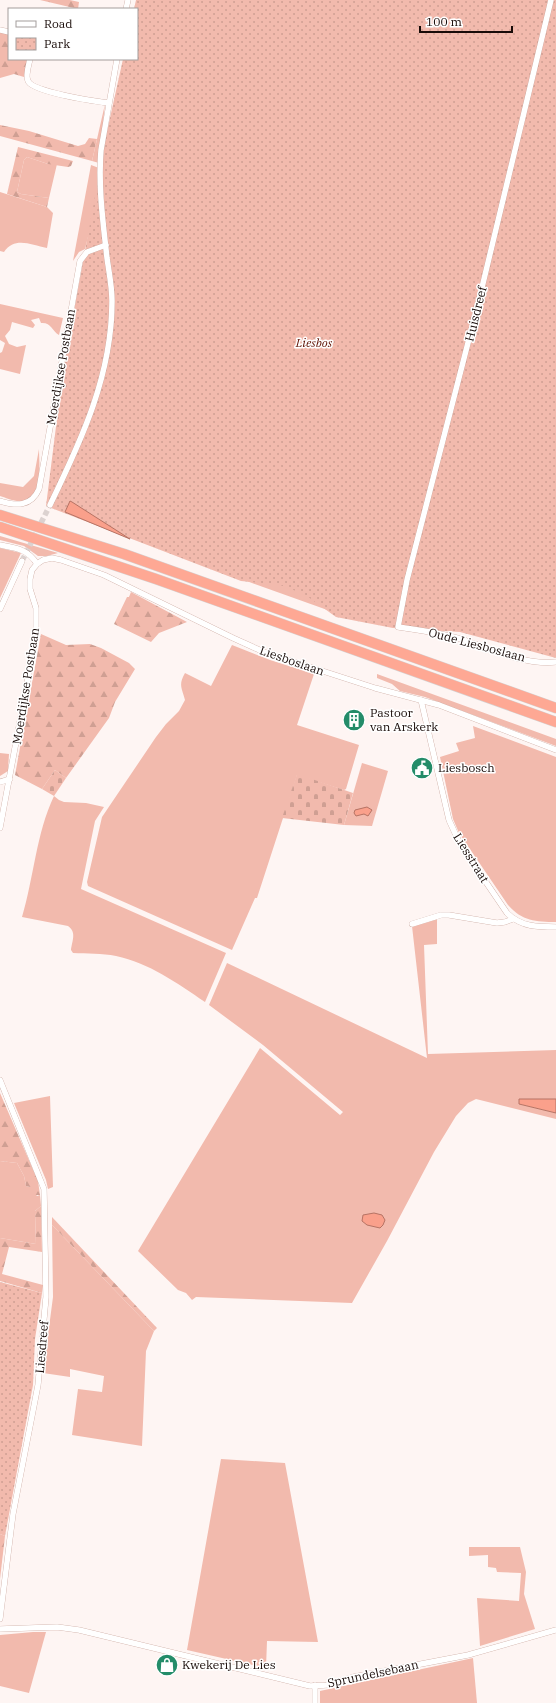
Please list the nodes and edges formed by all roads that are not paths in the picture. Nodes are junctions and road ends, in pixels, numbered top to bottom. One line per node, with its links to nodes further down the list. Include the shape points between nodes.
1 (551, 0): 14 (street, Huisdreef, via 478,308 407,580)
2 (30, 60): 4 (street, via 27,78 32,85 48,91)
3 (116, 60): 4 (street)
4 (108, 103): 5 (street, via 100,164 100,194)
5 (106, 245): 6 (street, Moerdijkse Postbaan, via 87,252 80,262 39,489 31,501 16,504); 7 (street, via 112,300 105,366 87,425)
6 (0, 501)
7 (50, 505)
8 (0, 515): 17 (highway, via 124,554)
9 (0, 527): 18 (highway, via 156,579)
10 (0, 545): 12 (street, via 26,551)
11 (22, 561): 13 (street)
12 (37, 564): 16 (street, Liesboslaan, via 52,558 104,575 264,652); 20 (street, Moerdijkse Postbaan, via 30,579 30,589 36,608 36,635)
13 (0, 608)
14 (398, 627): 15 (street, Oude Liesboslaan, via 432,631 529,660)
15 (556, 662)
16 (421, 700): 19 (street, Liesboslaan); 23 (street, Liesstraat, via 449,820 460,844 507,914)
17 (556, 708)
18 (556, 722)
19 (556, 750)
20 (10, 779): 21 (street); 22 (street, Moerdijkse Postbaan)
21 (0, 782)
22 (0, 828)
23 (513, 919): 24 (street, via 497,923 441,915); 25 (street, via 526,925)
24 (412, 924)
25 (556, 927)
26 (0, 1080): 27 (street, Liesdreef, via 44,1190 46,1298 38,1386 13,1514)
27 (0, 1619)
28 (0, 1629): 30 (street, Sprundelsebaan, via 57,1627 79,1630 310,1686)
29 (556, 1630): 30 (street, Sprundelsebaan, via 468,1655 354,1677 326,1686)
30 (315, 1685): 31 (street)
31 (315, 1703)

